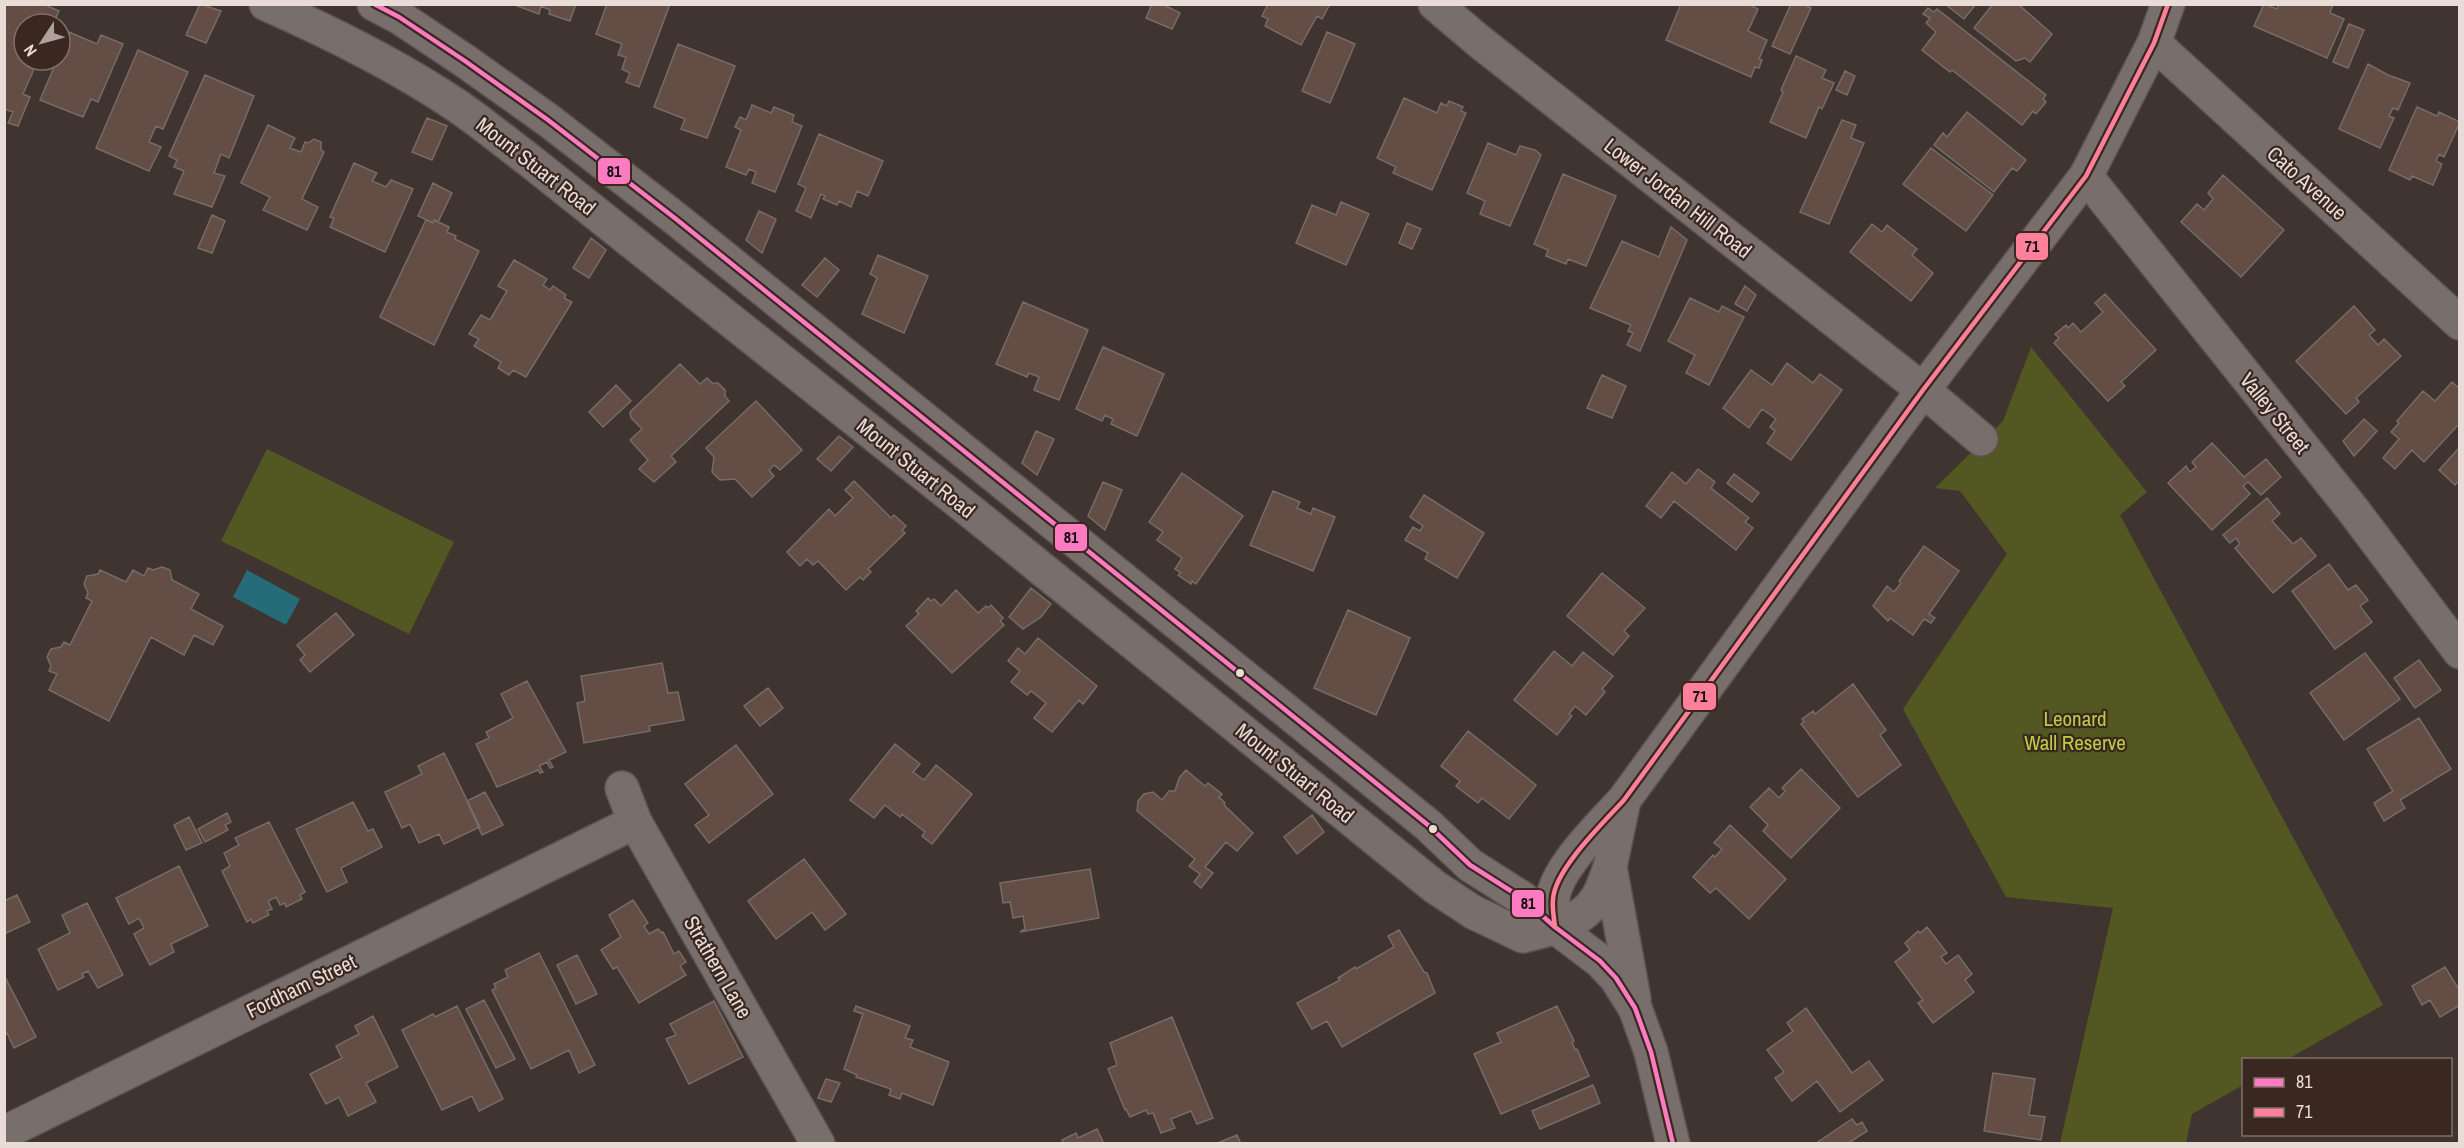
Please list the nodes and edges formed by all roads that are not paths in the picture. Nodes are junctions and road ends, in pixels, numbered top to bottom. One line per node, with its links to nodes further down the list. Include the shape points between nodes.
1 (266, 4): 15 (street, Mount Stuart Road, via 317,26 457,105 956,499 1435,887 1473,912 1523,936)
2 (374, 4): 15 (street, Mount Stuart Road, via 399,17 548,120 676,219 1428,825 1470,865 1522,898)
3 (1435, 4): 8 (street, Lower Jordan Hill Road)
4 (2168, 4): 5 (street)
5 (2154, 43): 6 (street); 7 (street, Cato Avenue)
6 (2086, 176): 8 (street); 10 (street, Valley Street, via 2353,510)
7 (2460, 323)
8 (1923, 390): 9 (street, Lower Jordan Hill Road); 12 (street)
9 (1980, 439)
10 (2460, 652)
11 (622, 789): 13 (street, Strathern Lane)
12 (1624, 800): 14 (street); 15 (street, via 1566,867 1552,897)
13 (635, 822): 17 (street, Fordham Street); 18 (street, Strathern Lane)
14 (1610, 867): 15 (street, via 1597,898 1580,918); 16 (street)
15 (1555, 927): 16 (street, Mount Stuart Road, via 1600,961)
16 (1635, 1008): 19 (street, Mount Stuart Road, via 1651,1052)
17 (4, 1133)
18 (818, 1143)
19 (1673, 1143)

